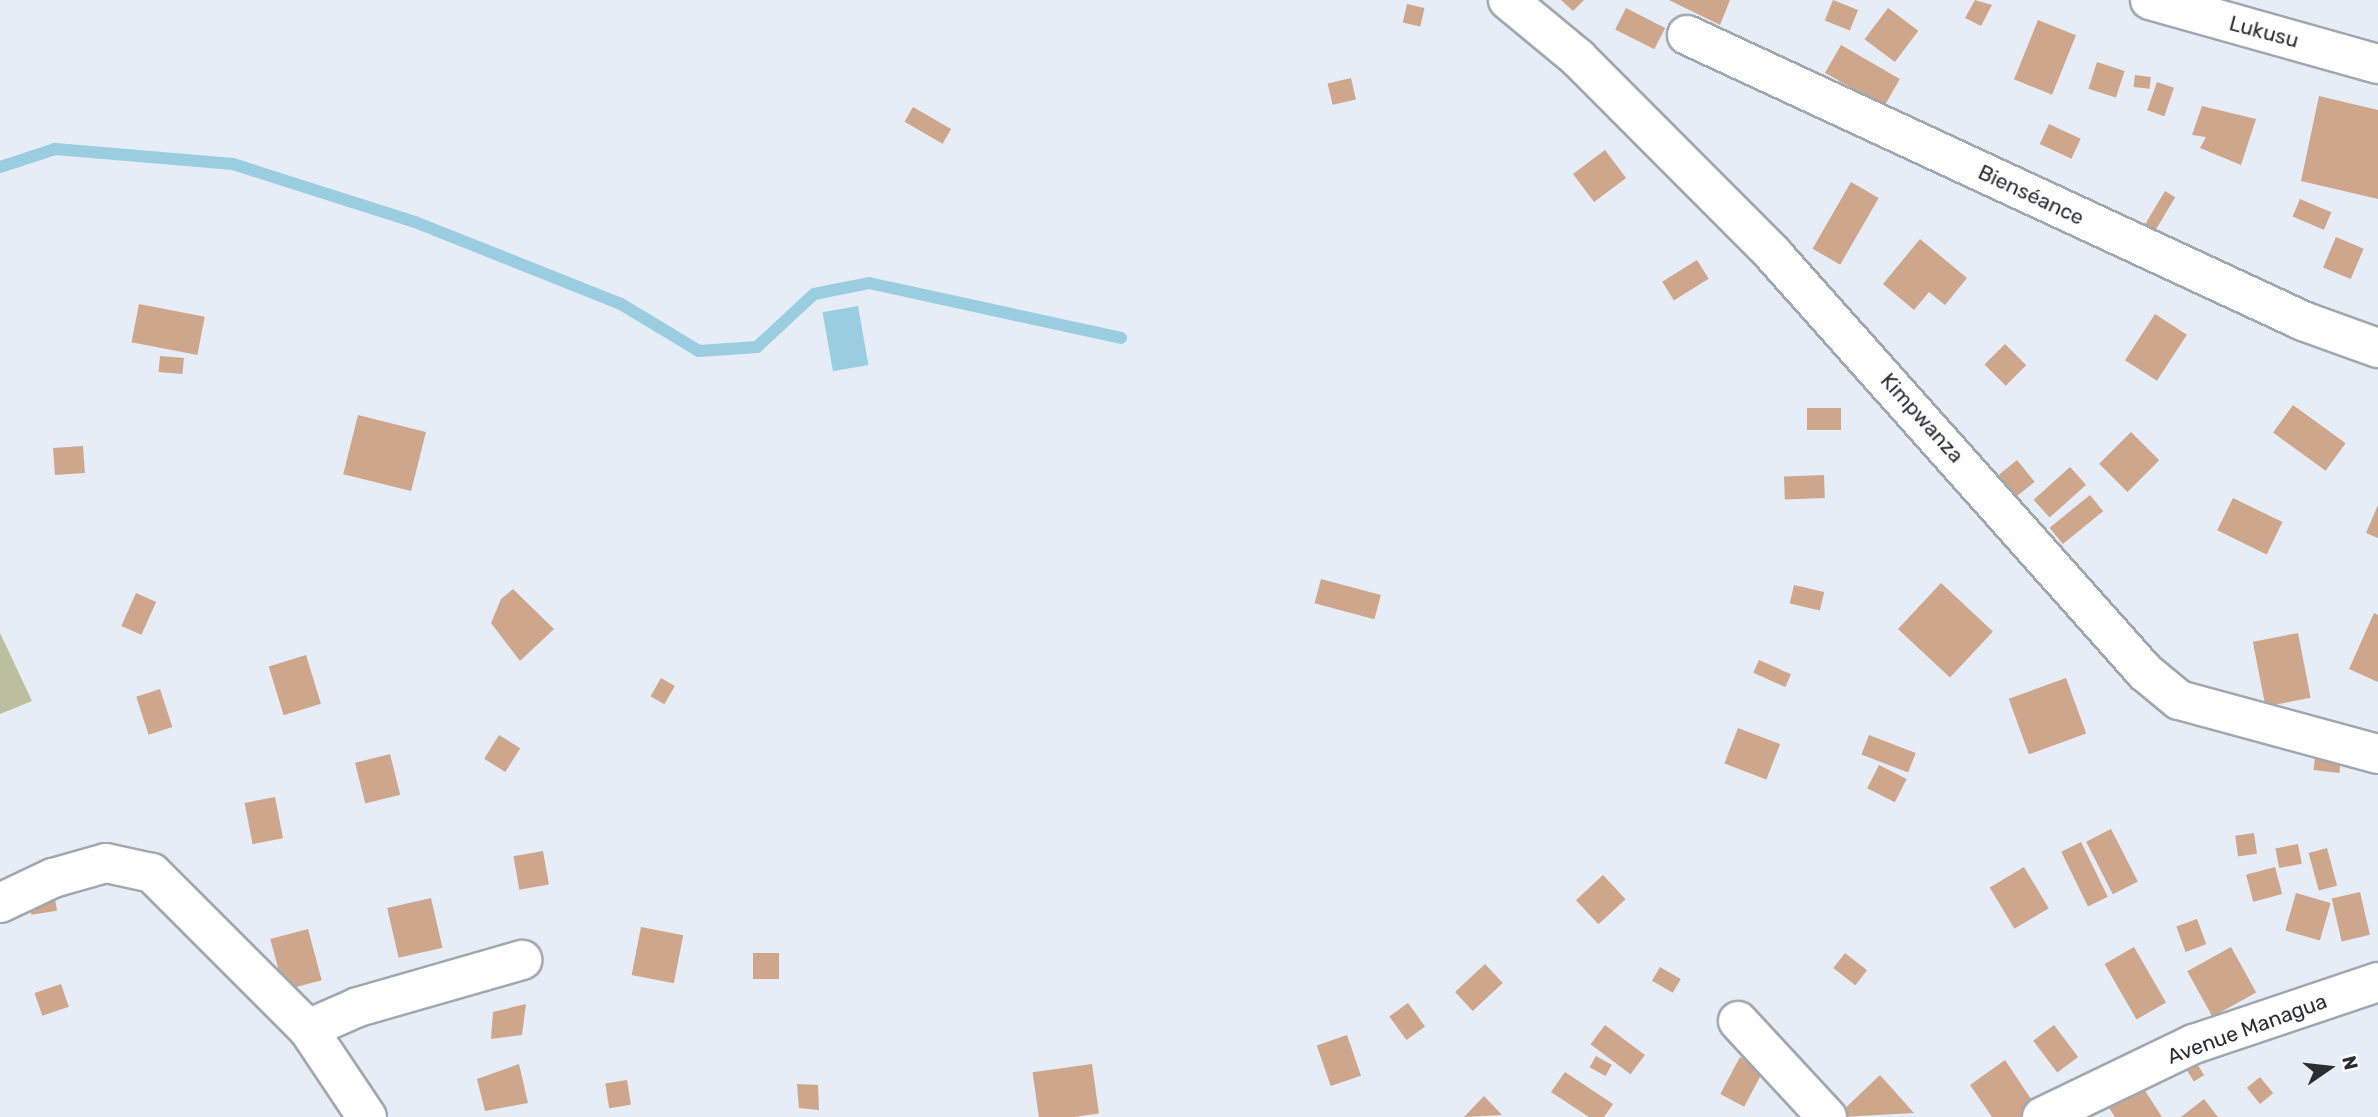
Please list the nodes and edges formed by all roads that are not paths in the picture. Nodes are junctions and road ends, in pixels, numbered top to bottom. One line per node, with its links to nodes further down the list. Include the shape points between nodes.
1 (1508, 0): 6 (street, Kimpwanza, via 1578,58 1773,254 2145,672 2179,701)
2 (2150, 0): 4 (street, Lukusu)
3 (1687, 35): 5 (street, Bienséance, via 2303,321)
4 (2378, 64)
5 (2378, 348)
6 (2378, 754)
7 (0, 903): 11 (street, via 53,878 106,863 152,873)
8 (522, 960): 11 (street, via 358,1007)
9 (2378, 982): 14 (street, Avenue Managua, via 2194,1044)
10 (1738, 1021): 13 (street)
11 (308, 1029): 12 (street)
12 (367, 1117)
13 (1827, 1117)
14 (2042, 1117)

